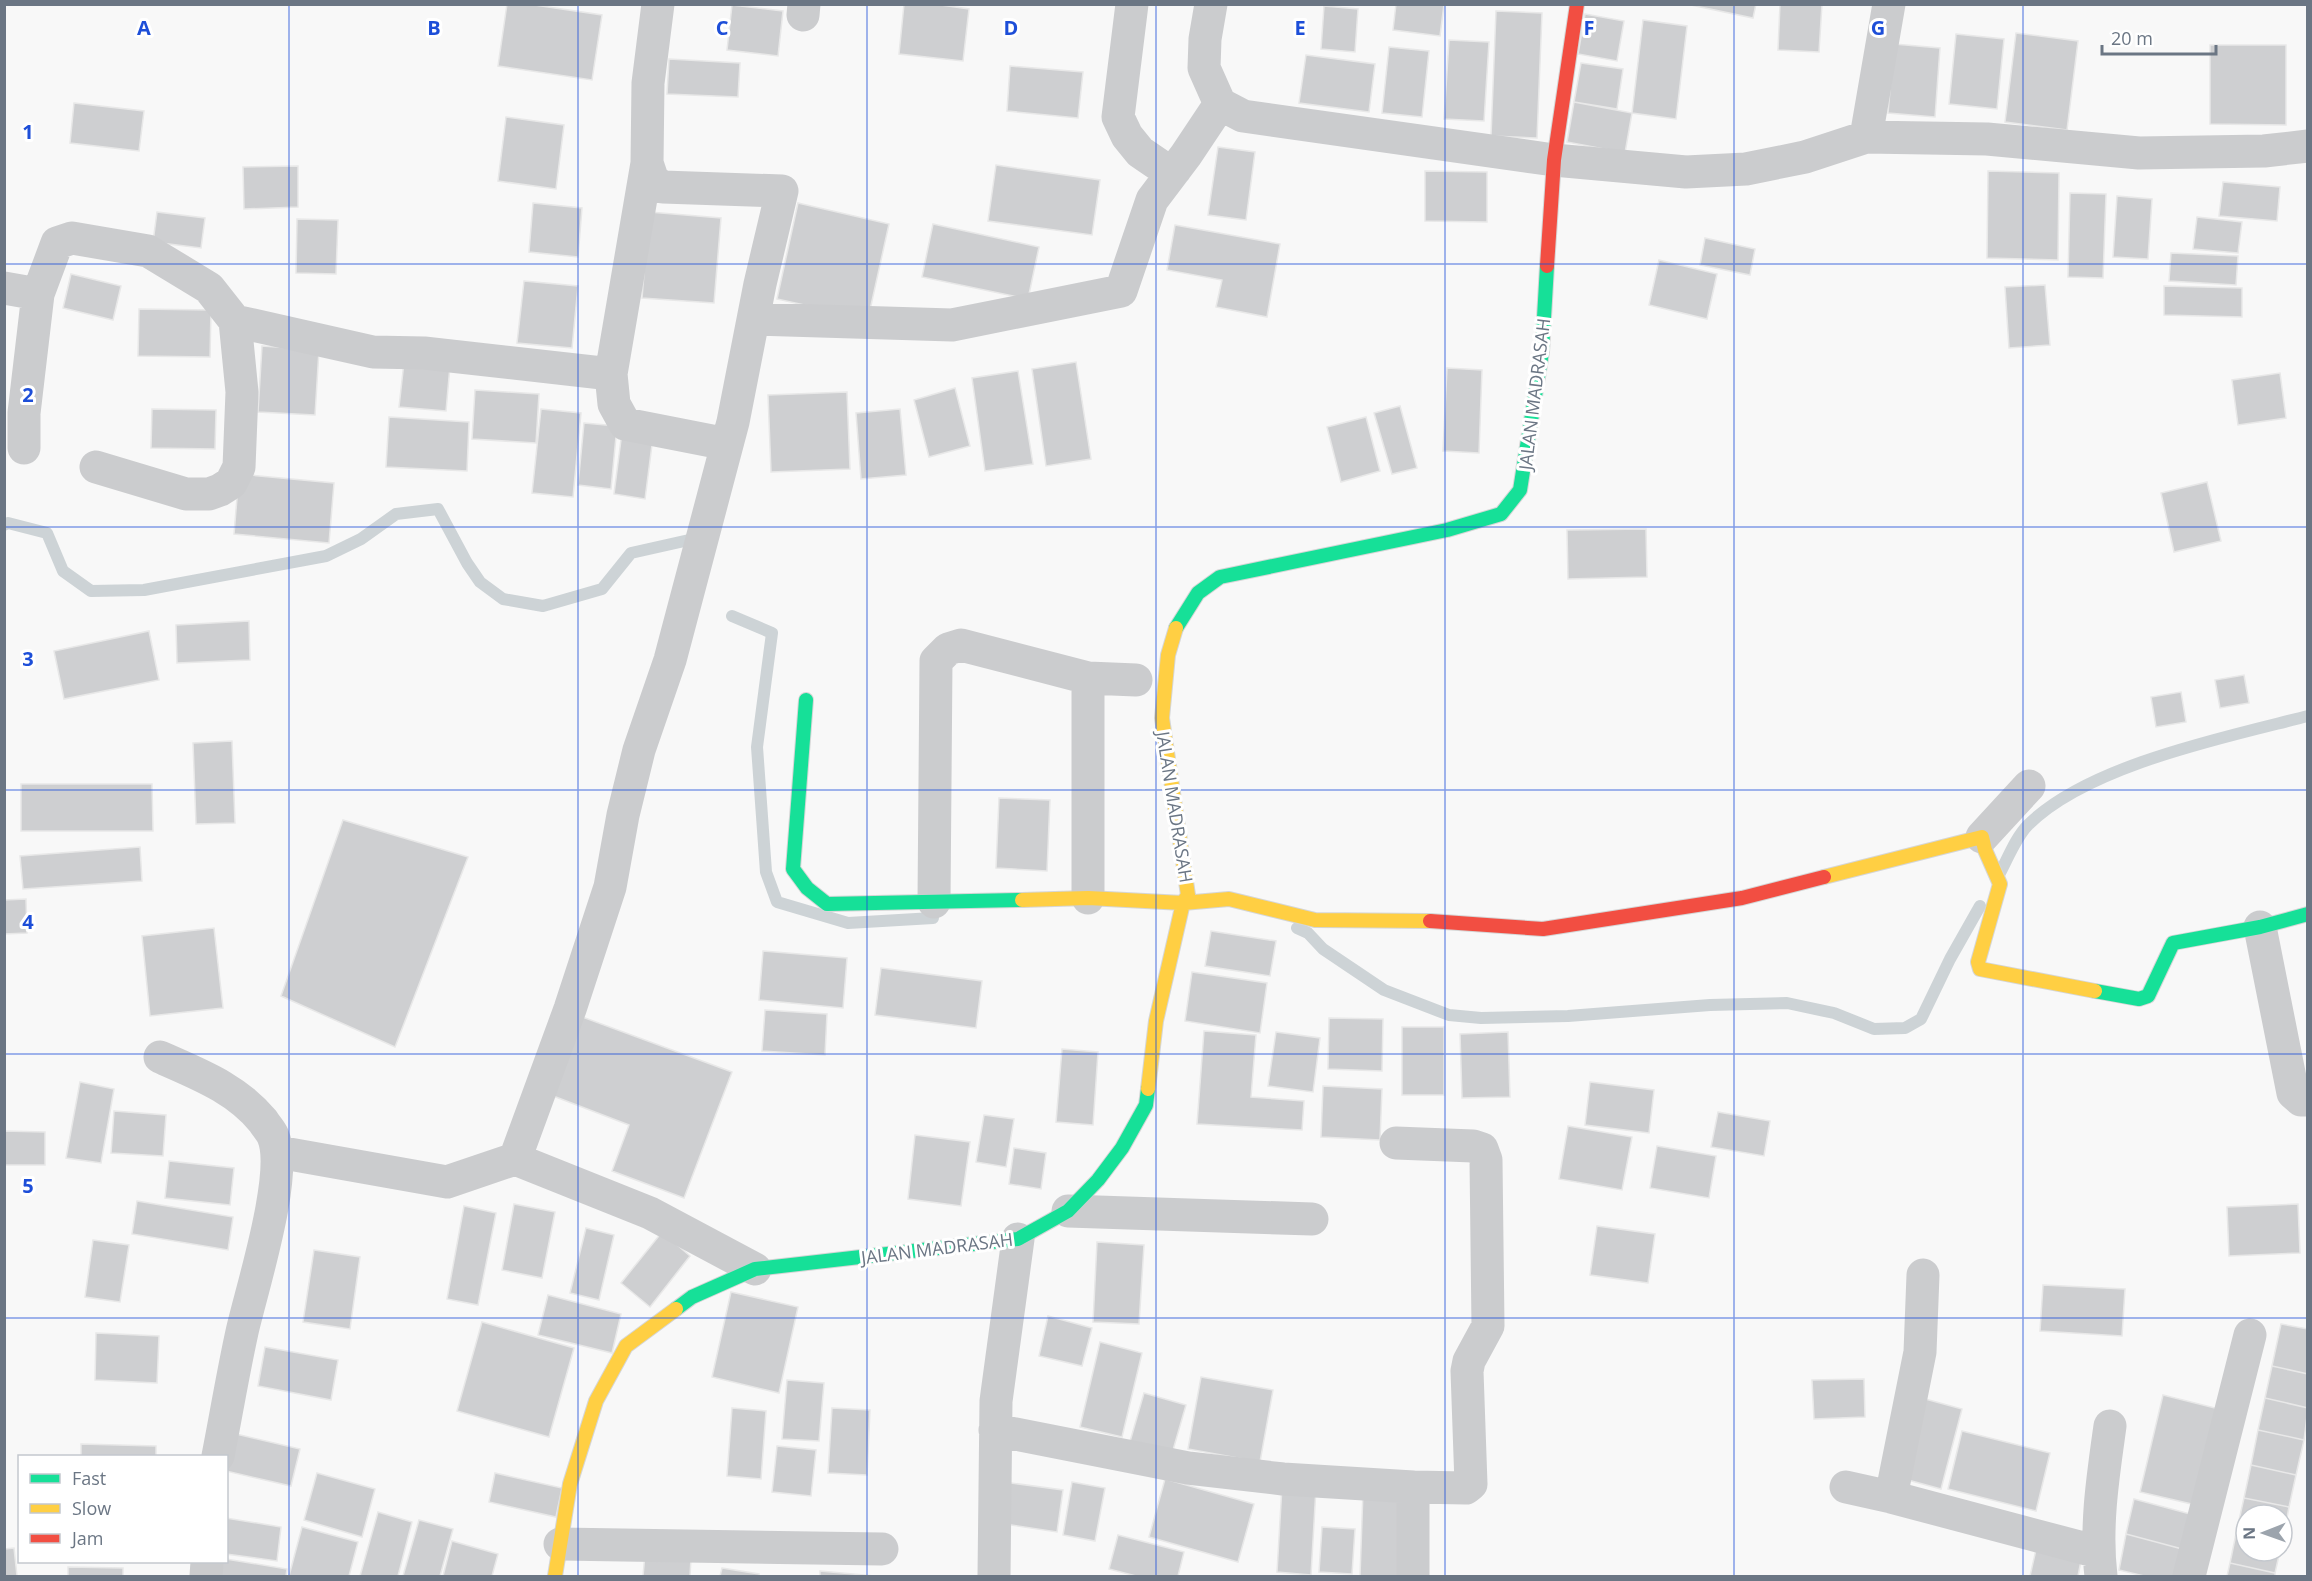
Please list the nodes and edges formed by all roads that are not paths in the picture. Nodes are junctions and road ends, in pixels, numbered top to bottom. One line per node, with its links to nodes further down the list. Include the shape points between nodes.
1 (658, 4): 10 (street, via 648,83)
2 (1132, 4): 11 (street, via 1118,117 1140,152 1162,167)
3 (1211, 4): 6 (street, via 1204,68)
4 (1577, 4): 9 (street, JALAN MADRASAH)
5 (1889, 4): 7 (street)
6 (1232, 110): 9 (street); 11 (street)
7 (1866, 137): 8 (street, via 1987,139 2139,153 2264,151); 9 (street, via 1805,157 1746,169 1686,172)
8 (2307, 146)
9 (1554, 160): 27 (street, JALAN MADRASAH, via 1542,352 1527,459 1520,490 1501,514 1447,530 1220,577 1198,594 1177,626 1168,655 1162,718 1184,857 1188,895)
10 (647, 163): 14 (street, via 653,181 663,187 782,191); 16 (street)
11 (1175, 170): 14 (street, via 1152,200 1120,291 952,325)
12 (4, 288): 13 (street)
13 (38, 294): 15 (street, via 57,243 72,238 147,251 210,288); 18 (street, via 24,413)
14 (754, 319): 17 (street)
15 (235, 321): 16 (street, via 373,352 424,353); 19 (street, via 242,392 238,467 231,483 209,494 186,494)
16 (610, 374): 17 (street, via 614,404 625,424)
17 (727, 444): 34 (street, via 670,660 639,750 610,887)
18 (24, 448)
19 (96, 467)
20 (1088, 678): 21 (street); 25 (street); 26 (street, via 961,645 948,649 936,661)
21 (1136, 680)
22 (806, 700): 26 (street, via 793,869 826,904)
23 (2029, 786): 24 (street)
24 (1984, 843): 27 (street, via 1742,898 1543,929 1424,921 1315,920 1229,899); 29 (street, via 2000,884 1978,963 1980,969 2139,999 2148,996 2173,943)
25 (1088, 898): 26 (street); 27 (street)
26 (934, 902)
27 (1183, 903): 35 (street, JALAN MADRASAH, via 1156,1021 1146,1105 1122,1148)
28 (2307, 914): 29 (street)
29 (2260, 927): 31 (street, via 2294,1093)
30 (160, 1057): 33 (street, via 222,1084 251,1106 273,1135)
31 (2307, 1100)
32 (1396, 1143): 44 (street, via 1473,1146 1482,1149 1486,1160 1488,1326 1467,1371 1472,1484 1466,1488)
33 (278, 1152): 34 (street, via 447,1182); 43 (street, via 269,1222)
34 (515, 1159): 38 (street, via 651,1213)
35 (1068, 1211): 36 (street); 37 (street, JALAN MADRASAH)
36 (1312, 1220)
37 (1018, 1239): 38 (street, JALAN MADRASAH); 42 (street)
38 (755, 1269): 47 (street, JALAN MADRASAH, via 692,1297 626,1346 596,1401 570,1484)
39 (1923, 1275): 46 (street, via 1920,1352)
40 (2250, 1335): 53 (street)
41 (2110, 1426): 49 (street)
42 (995, 1430): 44 (street, via 1188,1468 1283,1479); 51 (street)
43 (218, 1455)
44 (1413, 1486): 52 (street)
45 (1846, 1487): 46 (street)
46 (1892, 1497): 49 (street)
47 (560, 1544): 48 (street); 50 (street, JALAN MADRASAH)
48 (882, 1549)
49 (2099, 1564)
50 (555, 1576)
51 (994, 1576)
52 (1413, 1576)
53 (2189, 1576)

